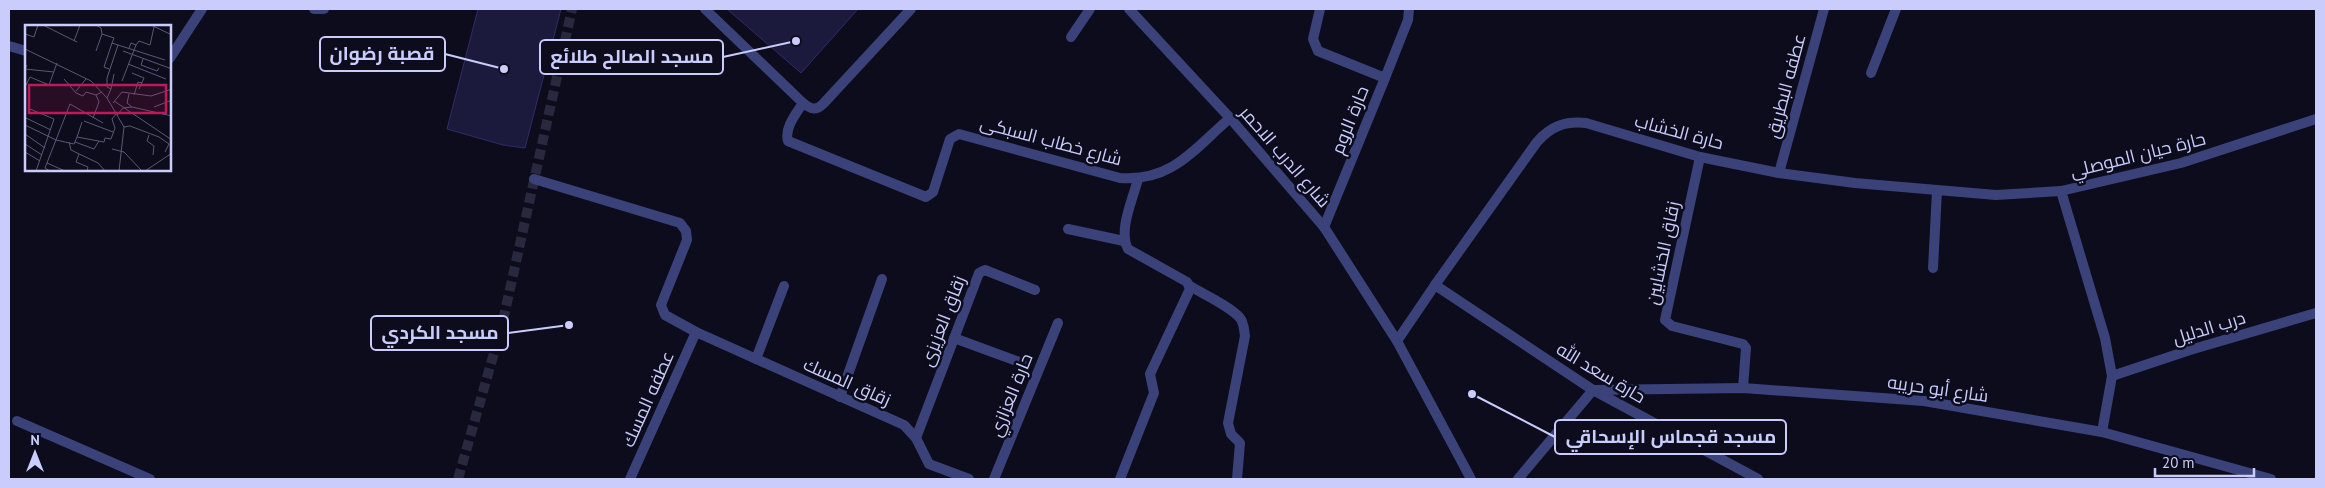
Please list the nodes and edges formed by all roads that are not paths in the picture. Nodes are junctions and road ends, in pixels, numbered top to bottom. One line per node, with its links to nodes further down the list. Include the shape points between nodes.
1 (202, 9): 15 (street)
2 (314, 9): 3 (street)
3 (324, 9)
4 (705, 9): 18 (street)
5 (911, 9): 18 (street, via 820,108 811,109)
6 (1090, 9): 12 (street)
7 (1129, 9): 19 (street, شارع الدرب الاحمر)
8 (1320, 9): 17 (street, حارة الروم, via 1313,39 1318,51)
9 (1409, 9): 17 (street, via 1408,20)
10 (1824, 9): 22 (street, عطفه البطريق)
11 (1896, 9): 16 (street)
12 (1071, 37)
13 (9, 46): 14 (street)
14 (25, 51)
15 (171, 56)
16 (1871, 73)
17 (1385, 78): 27 (street, حارة الروم)
18 (803, 103): 24 (street, شارع خطاب السبكى, via 788,128 788,141 922,197 933,192 950,139 959,134 1120,178)
19 (1230, 118): 24 (street, شارع خطاب السبكى, via 1173,168 1156,176); 27 (street, شارع الدرب الاحمر)
20 (2316, 120): 26 (street, حارة حيان الموصلي, via 2181,163)
21 (1700, 157): 22 (street, حارة الخشاب); 32 (street, حارة الخشاب, via 1586,123 1558,125 1546,131 1537,142); 44 (street, زقاق الخشابين, via 1665,320 1672,326 1743,344 1746,348)
22 (1779, 173): 25 (street, حارة الخشاب)
23 (534, 179): 38 (street, زقاق المسك, via 680,223 686,231 687,240 661,306 664,315)
24 (1138, 179): 29 (street)
25 (1937, 191): 26 (street, حارة الخشاب, via 1996,194); 30 (street)
26 (2061, 191): 43 (street, حارة حيان الموصلي, via 2105,338)
27 (1324, 227): 40 (street, شارع الدرب الاحمر)
28 (1068, 229): 29 (street)
29 (1124, 241): 34 (street, via 1128,249)
30 (1933, 268)
31 (882, 279): 46 (street)
32 (1435, 285): 40 (street, حارة الخشاب); 45 (street, حارة سعد الله)
33 (784, 286): 41 (street)
34 (1190, 286): 54 (street, via 1150,374 1154,393); 55 (street, via 1231,310 1244,326 1245,336 1228,423 1231,434 1240,443)
35 (1035, 290): 39 (street, زقاق العزيزى, via 985,270 979,272)
36 (2316, 313): 43 (street, درب الدليل)
37 (1058, 323): 53 (street, حارة العزازي)
38 (696, 332): 41 (street, زقاق المسك); 51 (street, عطفه المسك)
39 (954, 338): 42 (street); 49 (street, زقاق العزيزى)
40 (1398, 341): 56 (street, شارع الدرب الاحمر)
41 (756, 359): 46 (street, زقاق المسك)
42 (1022, 363)
43 (2112, 376): 48 (street, حارة حيان الموصلي)
44 (1743, 388): 45 (street, شارع أبو حريبه); 48 (street, شارع أبو حريبه, via 1924,401)
45 (1593, 390): 57 (street); 58 (street, حارة سعد الله)
46 (840, 397): 49 (street, زقاق المسك, via 904,425)
47 (17, 421): 50 (street)
48 (2102, 432): 59 (street, شارع أبو حريبه)
49 (916, 438): 52 (street, زقاق المسك, via 929,464)
50 (150, 479)
51 (630, 479)
52 (969, 479)
53 (994, 479)
54 (1120, 479)
55 (1237, 479)
56 (1471, 479)
57 (1518, 479)
58 (1758, 479)
59 (2271, 479)

